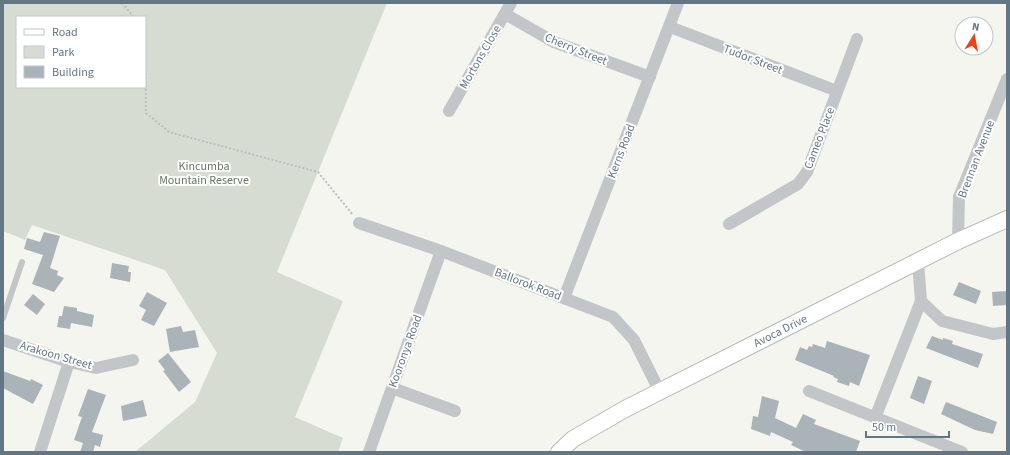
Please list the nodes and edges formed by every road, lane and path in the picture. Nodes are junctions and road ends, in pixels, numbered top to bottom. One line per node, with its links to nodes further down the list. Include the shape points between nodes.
1 (122, 3): 4 (path)
2 (678, 3): 5 (street, Kerns Road)
3 (508, 8): 7 (street, Cherry Street, via 554,42); 11 (street, Mortons Close)
4 (133, 16)
5 (670, 27): 7 (street, Kerns Road); 10 (street, Tudor Street)
6 (857, 39): 10 (street, Cameo Place)
7 (650, 77): 19 (street, Kerns Road)
8 (1007, 79): 15 (street, Brennan Avenue, via 959,197)
9 (146, 88): 13 (path, via 146,113 169,132 318,172)
10 (837, 91): 14 (street, Cameo Place, via 806,172 798,184)
11 (449, 111)
12 (1007, 219): 15 (main road, Avoca Drive)
13 (359, 223): 16 (street, Ballorok Road)
14 (729, 224)
15 (958, 242): 18 (main road, Avoca Drive)
16 (441, 251): 19 (street, Ballorok Road); 26 (street, Kooronya Road)
17 (22, 262): 21 (lane)
18 (918, 262): 20 (street); 28 (main road, Avoca Drive)
19 (564, 298): 28 (street, Ballorok Road, via 613,317 634,340)
20 (921, 301): 22 (street, via 942,321 993,334); 30 (street)
21 (3, 318)
22 (1007, 332)
23 (3, 340): 25 (street, Arakoon Street)
24 (133, 360): 25 (street, Arakoon Street, via 96,368)
25 (69, 362): 31 (street)
26 (392, 388): 29 (street); 32 (street, Kooronya Road)
27 (809, 391): 30 (street)
28 (660, 392): 33 (main road, Avoca Drive, via 573,439)
29 (455, 411)
30 (875, 418): 34 (street)
31 (40, 452)
32 (369, 452)
33 (559, 452)
34 (962, 452)

